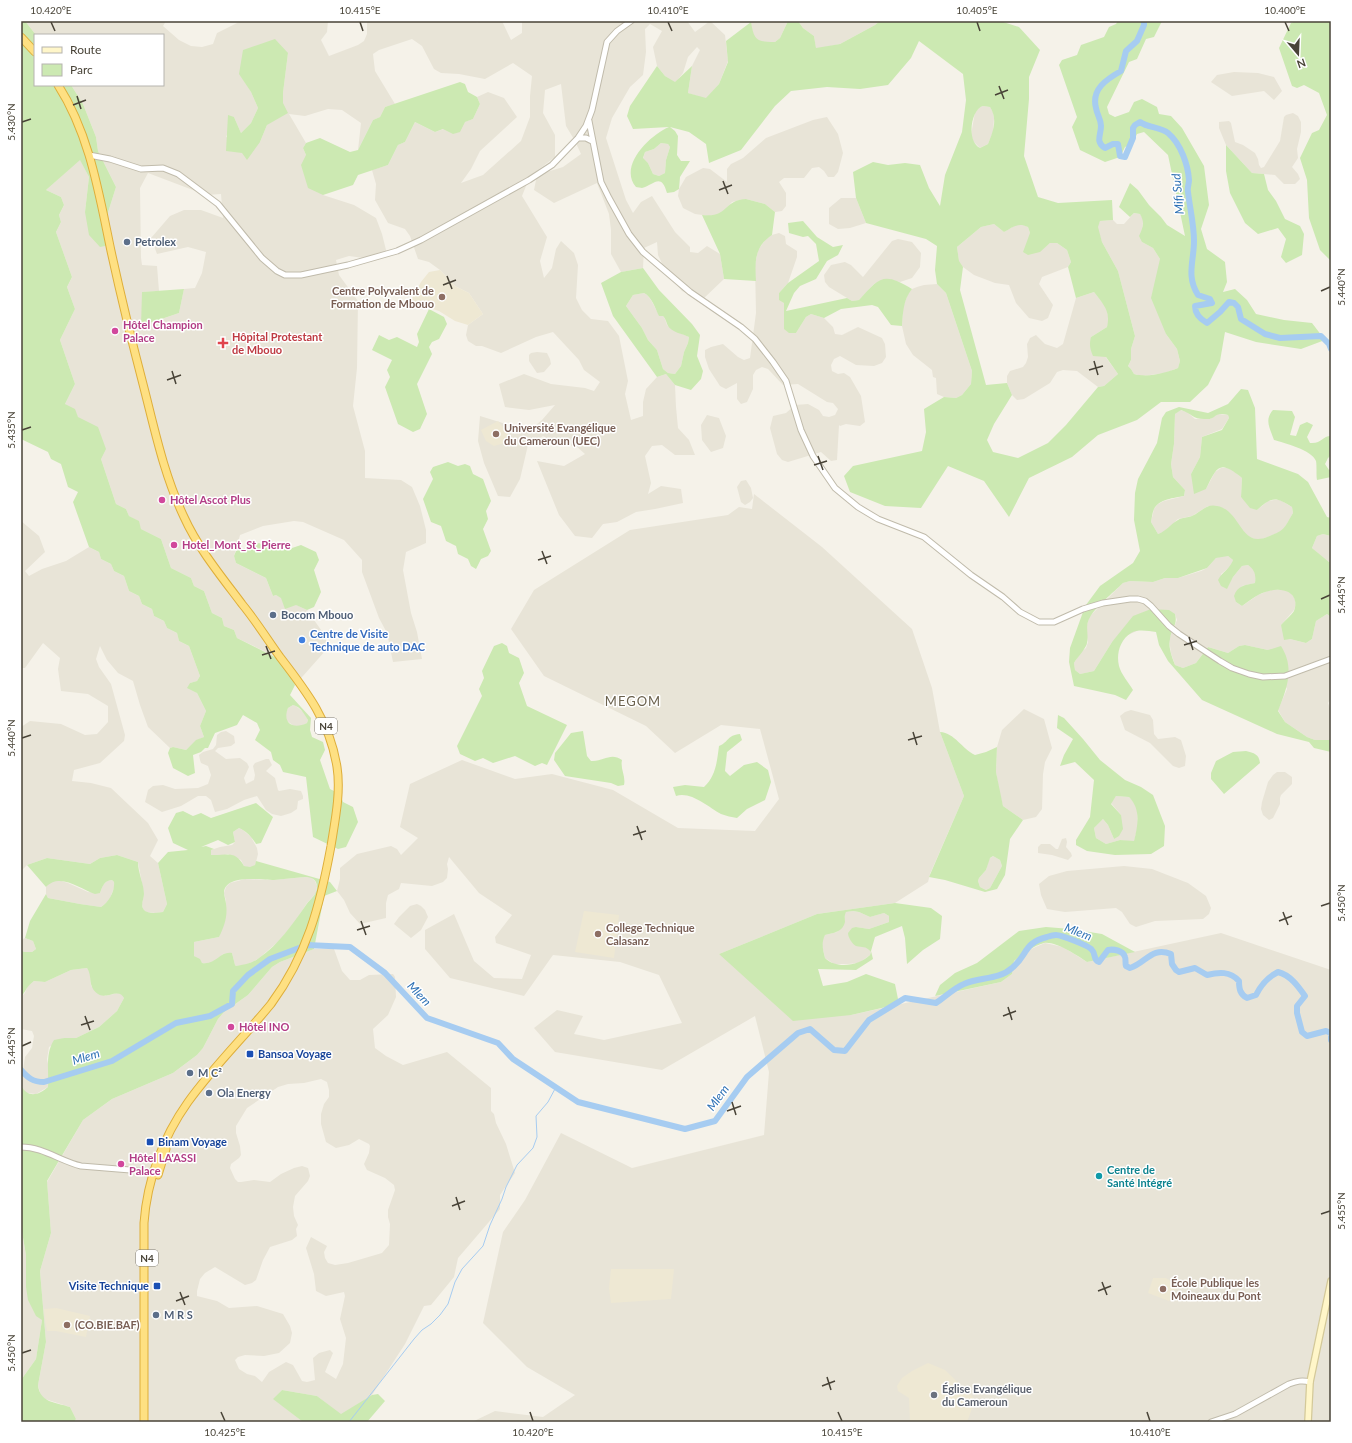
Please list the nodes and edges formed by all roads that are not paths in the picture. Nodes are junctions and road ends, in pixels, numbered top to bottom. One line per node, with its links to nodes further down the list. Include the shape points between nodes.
1 (631, 21): 5 (street, via 607,42)
2 (21, 37): 3 (highway)
3 (34, 51)
4 (59, 86): 8 (highway, via 72,109)
5 (589, 121): 6 (street); 7 (street)
6 (578, 138): 7 (street); 8 (street, via 545,170 420,240 378,257 294,276 281,273 268,264 218,204 178,174 163,168 141,169)
7 (592, 141): 9 (street, via 604,188 629,234 643,252 690,292 755,339 783,375 803,436 820,467 835,488 862,510 924,537 1020,612 1039,622 1054,622 1103,603 1138,599 1151,606 1179,634 1220,661 1244,673 1263,677 1285,676)
8 (89, 155): 11 (highway, N4, via 157,442 178,503 187,524 211,562 304,688 318,712 334,752 338,782 334,827 321,892 307,940 294,968 274,1006 190,1102)
9 (1331, 659)
10 (21, 1147): 11 (street, via 41,1150 81,1166)
11 (156, 1172): 13 (highway, N4, via 148,1223)
12 (1331, 1281): 14 (main road)
13 (146, 1373): 15 (highway, N4); 16 (highway, N4)
14 (1310, 1382): 17 (street, via 1297,1381 1289,1384 1236,1414); 18 (main road)
15 (144, 1422)
16 (148, 1422)
17 (1210, 1422)
18 (1308, 1422)

